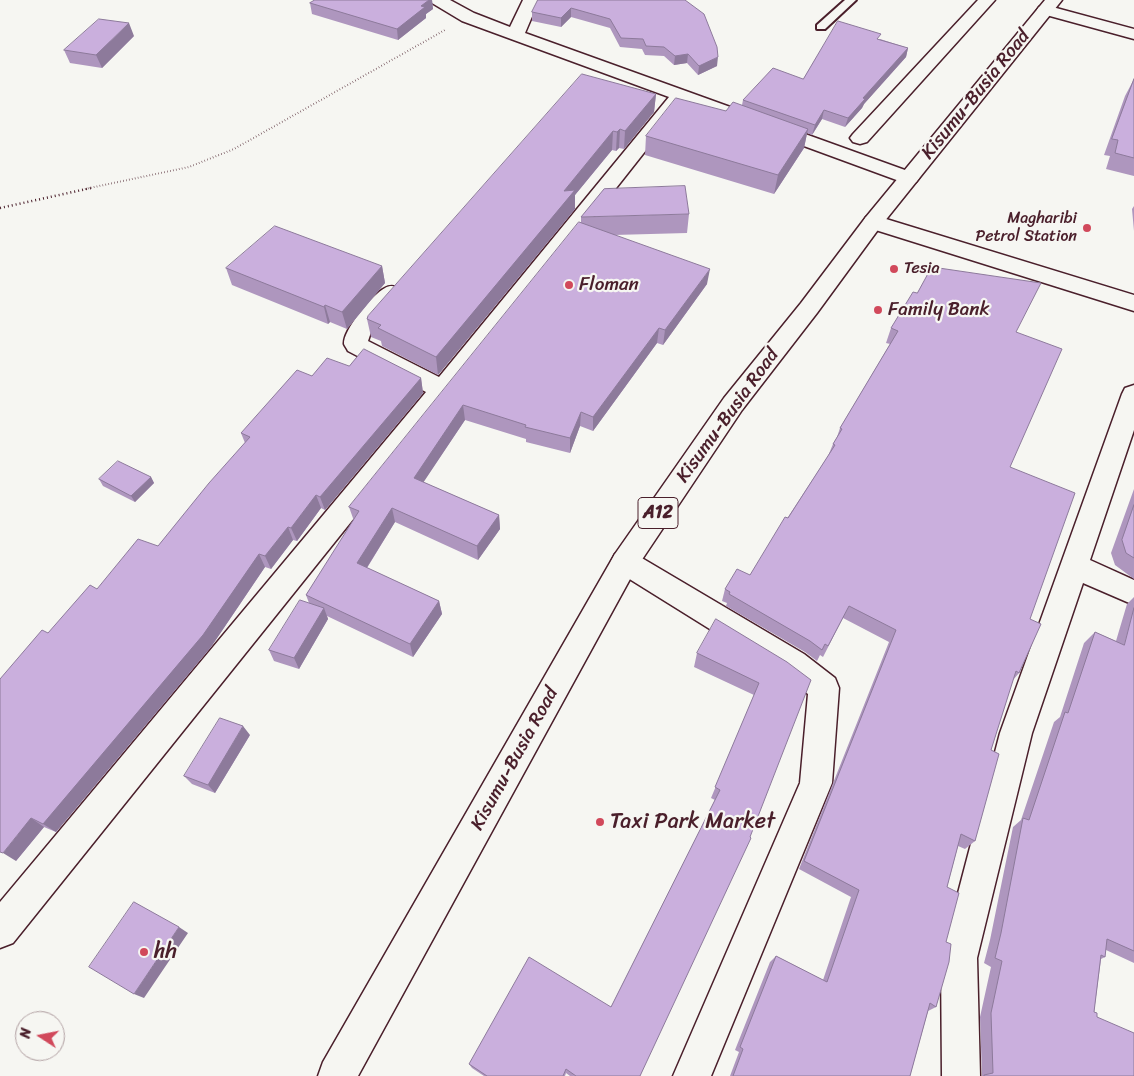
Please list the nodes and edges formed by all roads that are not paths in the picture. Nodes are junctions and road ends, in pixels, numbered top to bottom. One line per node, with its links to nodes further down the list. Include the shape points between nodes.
1 (438, 0): 8 (main road, via 468,17)
2 (531, 0): 8 (main road)
3 (851, 0): 6 (lane)
4 (987, 0): 10 (main road)
5 (1050, 5): 7 (main road); 11 (main road, Kisumu-Busia Road / A12)
6 (821, 27)
7 (1134, 34)
8 (515, 35): 9 (main road, via 588,71)
9 (680, 95): 11 (main road); 15 (main road)
10 (860, 138)
11 (909, 178): 12 (main road, Kisumu-Busia Road / A12)
12 (873, 222): 14 (main road); 17 (main road, Kisumu-Busia Road / A12, via 733,404)
13 (406, 277): 15 (main road, via 360,329 356,345)
14 (1134, 303)
15 (443, 390): 20 (main road)
16 (1134, 394): 18 (main road)
17 (625, 562): 21 (main road, Kisumu-Busia Road / A12); 22 (main road, via 793,664 824,688 816,783)
18 (1074, 566): 19 (main road); 23 (main road, via 1016,733 959,958)
19 (1134, 593)
20 (0, 930)
21 (337, 1076)
22 (692, 1076)
23 (961, 1076)

